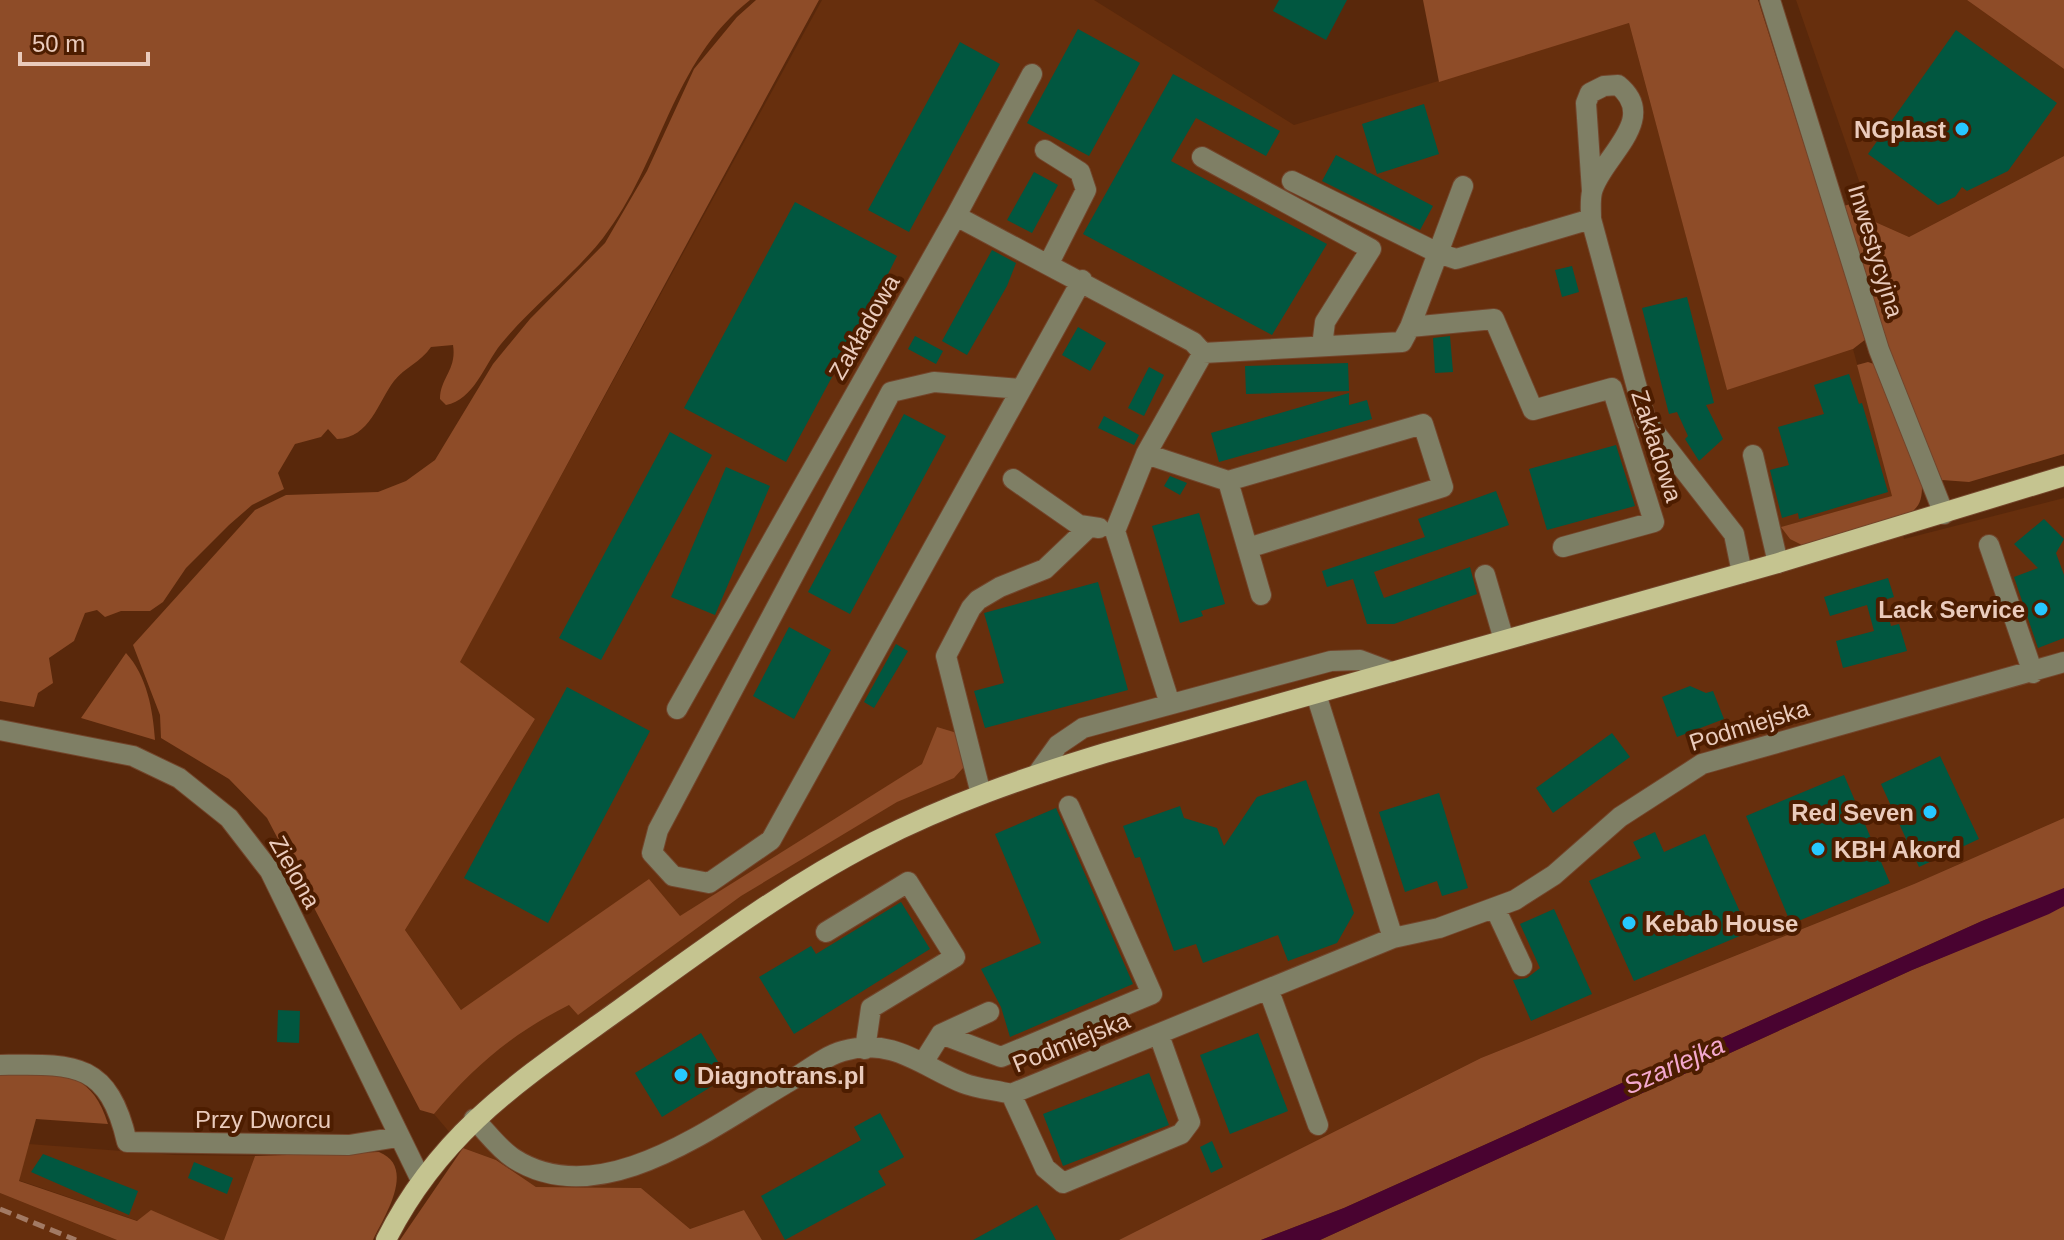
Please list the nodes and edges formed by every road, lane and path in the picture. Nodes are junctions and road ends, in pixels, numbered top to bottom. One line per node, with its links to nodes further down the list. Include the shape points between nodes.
1 (1770, 0): 22 (street, Inwestycyjna, via 1879,350)
2 (1032, 74): 8 (street, Zakładowa)
3 (1045, 150): 11 (street, via 1080,172 1086,190)
4 (1202, 157): 14 (street, via 1371,249 1325,322)
5 (1292, 181): 10 (street)
6 (1463, 186): 10 (street)
7 (1592, 191): 7 (street, via 1632,125 1633,108 1618,85 1590,93 1586,103); 9 (street)
8 (956, 216): 11 (street); 38 (street, Zakładowa)
9 (1591, 219): 10 (street, via 1456,259); 29 (street, via 1646,421 1734,534)
10 (1438, 253): 13 (street)
11 (1049, 263): 12 (street)
12 (1082, 280): 15 (street, via 1193,342); 16 (street)
13 (1410, 327): 14 (street, Zakładowa, via 1402,342); 26 (street, Zakładowa, via 1494,319 1533,410 1612,388 1654,522)
14 (1322, 346): 15 (street, Zakładowa)
15 (1203, 353): 17 (street)
16 (1021, 389): 16 (street, via 771,840 709,883 673,876 652,853 658,830 891,392 934,382)
17 (1146, 454): 21 (street); 24 (street)
18 (1753, 455): 28 (street)
19 (2064, 476): 22 (main road)
20 (1013, 479): 23 (street)
21 (1228, 481): 27 (street); 27 (street, via 1423,424 1443,487)
22 (1944, 514): 28 (main road)
23 (1089, 527): 24 (street); 41 (street, via 1045,569 978,600 946,656)
24 (1115, 531): 37 (street)
25 (1989, 545): 35 (street)
26 (1563, 547)
27 (1248, 548): 31 (street)
28 (1778, 563): 29 (main road)
29 (1742, 573): 32 (main road)
30 (1485, 575): 32 (street)
31 (1261, 595)
32 (1504, 640): 34 (main road)
33 (2064, 662): 35 (street, Podmiejska)
34 (1392, 672): 36 (main road); 37 (street, via 1360,660 1331,661)
35 (2033, 673): 43 (street, Podmiejska, via 1702,764 1620,817 1554,875)
36 (1316, 694): 40 (main road); 45 (street)
37 (1170, 704): 40 (street, via 1083,728 1058,745)
38 (677, 709)
39 (0, 730): 57 (street, Zielona, via 133,756 179,778 229,818 270,871)
40 (1038, 773): 41 (main road)
41 (981, 794): 55 (main road, via 872,843 749,917)
42 (1069, 806): 49 (street, via 1152,994 1001,1057)
43 (1495, 908): 45 (street, Podmiejska); 46 (street)
44 (826, 932): 51 (street, via 908,882 955,957 871,1008)
45 (1393, 938): 47 (street, Podmiejska)
46 (1522, 966)
47 (1269, 991): 50 (street, Podmiejska); 56 (street)
48 (989, 1012): 49 (street)
49 (941, 1034): 52 (street)
50 (1159, 1035): 54 (street, Podmiejska); 54 (street, via 1190,1122 1181,1134 1063,1183 1045,1168)
51 (865, 1049): 52 (street, Podmiejska, via 889,1048); 55 (street, Podmiejska, via 842,1051 690,1138 615,1174 560,1177 534,1168 512,1157)
52 (924, 1061): 54 (street, Podmiejska, via 964,1083)
53 (0, 1065): 57 (street, Przy Dworcu, via 81,1068 108,1091 127,1142 349,1145)
54 (1011, 1094)
55 (474, 1119): 58 (main road)
56 (1318, 1125)
57 (398, 1137): 58 (street, Zielona)
58 (421, 1180): 59 (main road)
59 (386, 1240)

